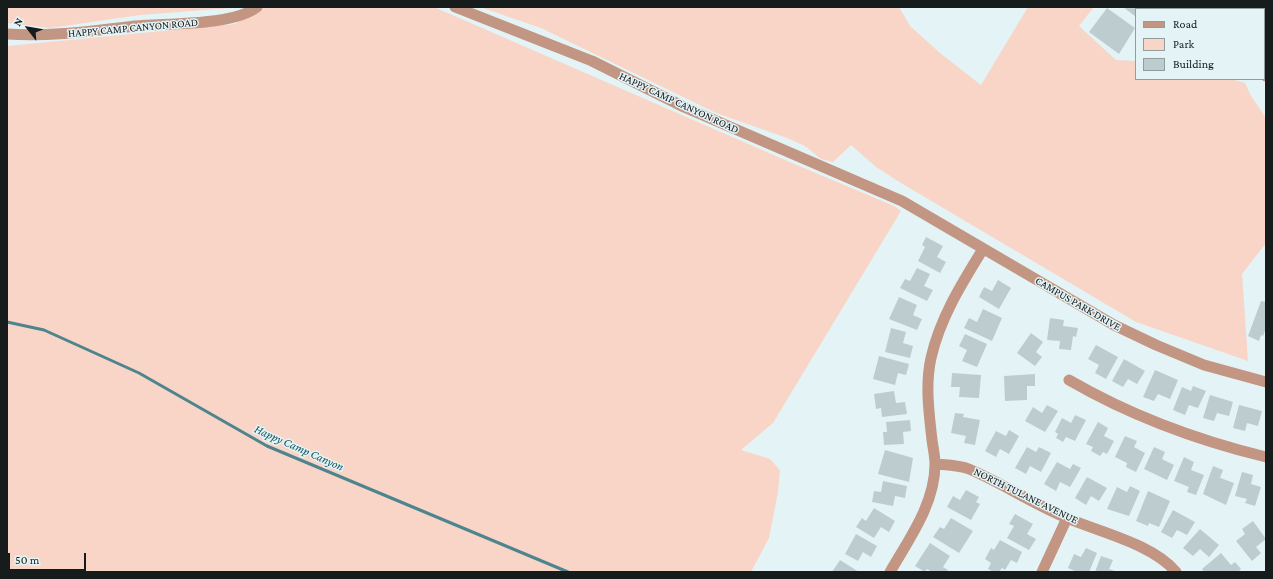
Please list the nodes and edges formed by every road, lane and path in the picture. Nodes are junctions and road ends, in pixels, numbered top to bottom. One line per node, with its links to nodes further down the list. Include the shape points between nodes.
1 (257, 7): 3 (street, HAPPY CAMP CANYON ROAD, via 216,21 40,36)
2 (455, 7): 4 (street, HAPPY CAMP CANYON ROAD, via 592,61 684,107)
3 (7, 34)
4 (902, 201): 5 (street, CAMPUS PARK DRIVE)
5 (983, 249): 7 (street, CAMPUS PARK DRIVE, via 1114,325 1156,345 1204,365); 9 (street, via 942,323 931,359 927,388)
6 (1069, 380): 8 (street, via 1163,426 1198,439)
7 (1266, 382)
8 (1266, 457)
9 (935, 464): 10 (street, NORTH TULANE AVENUE, via 967,468); 11 (street, via 932,486 924,510)
10 (1067, 518): 12 (street); 13 (street, NORTH TULANE AVENUE, via 1103,530 1139,547 1156,556)
11 (890, 572)
12 (1042, 572)
13 (1176, 572)

